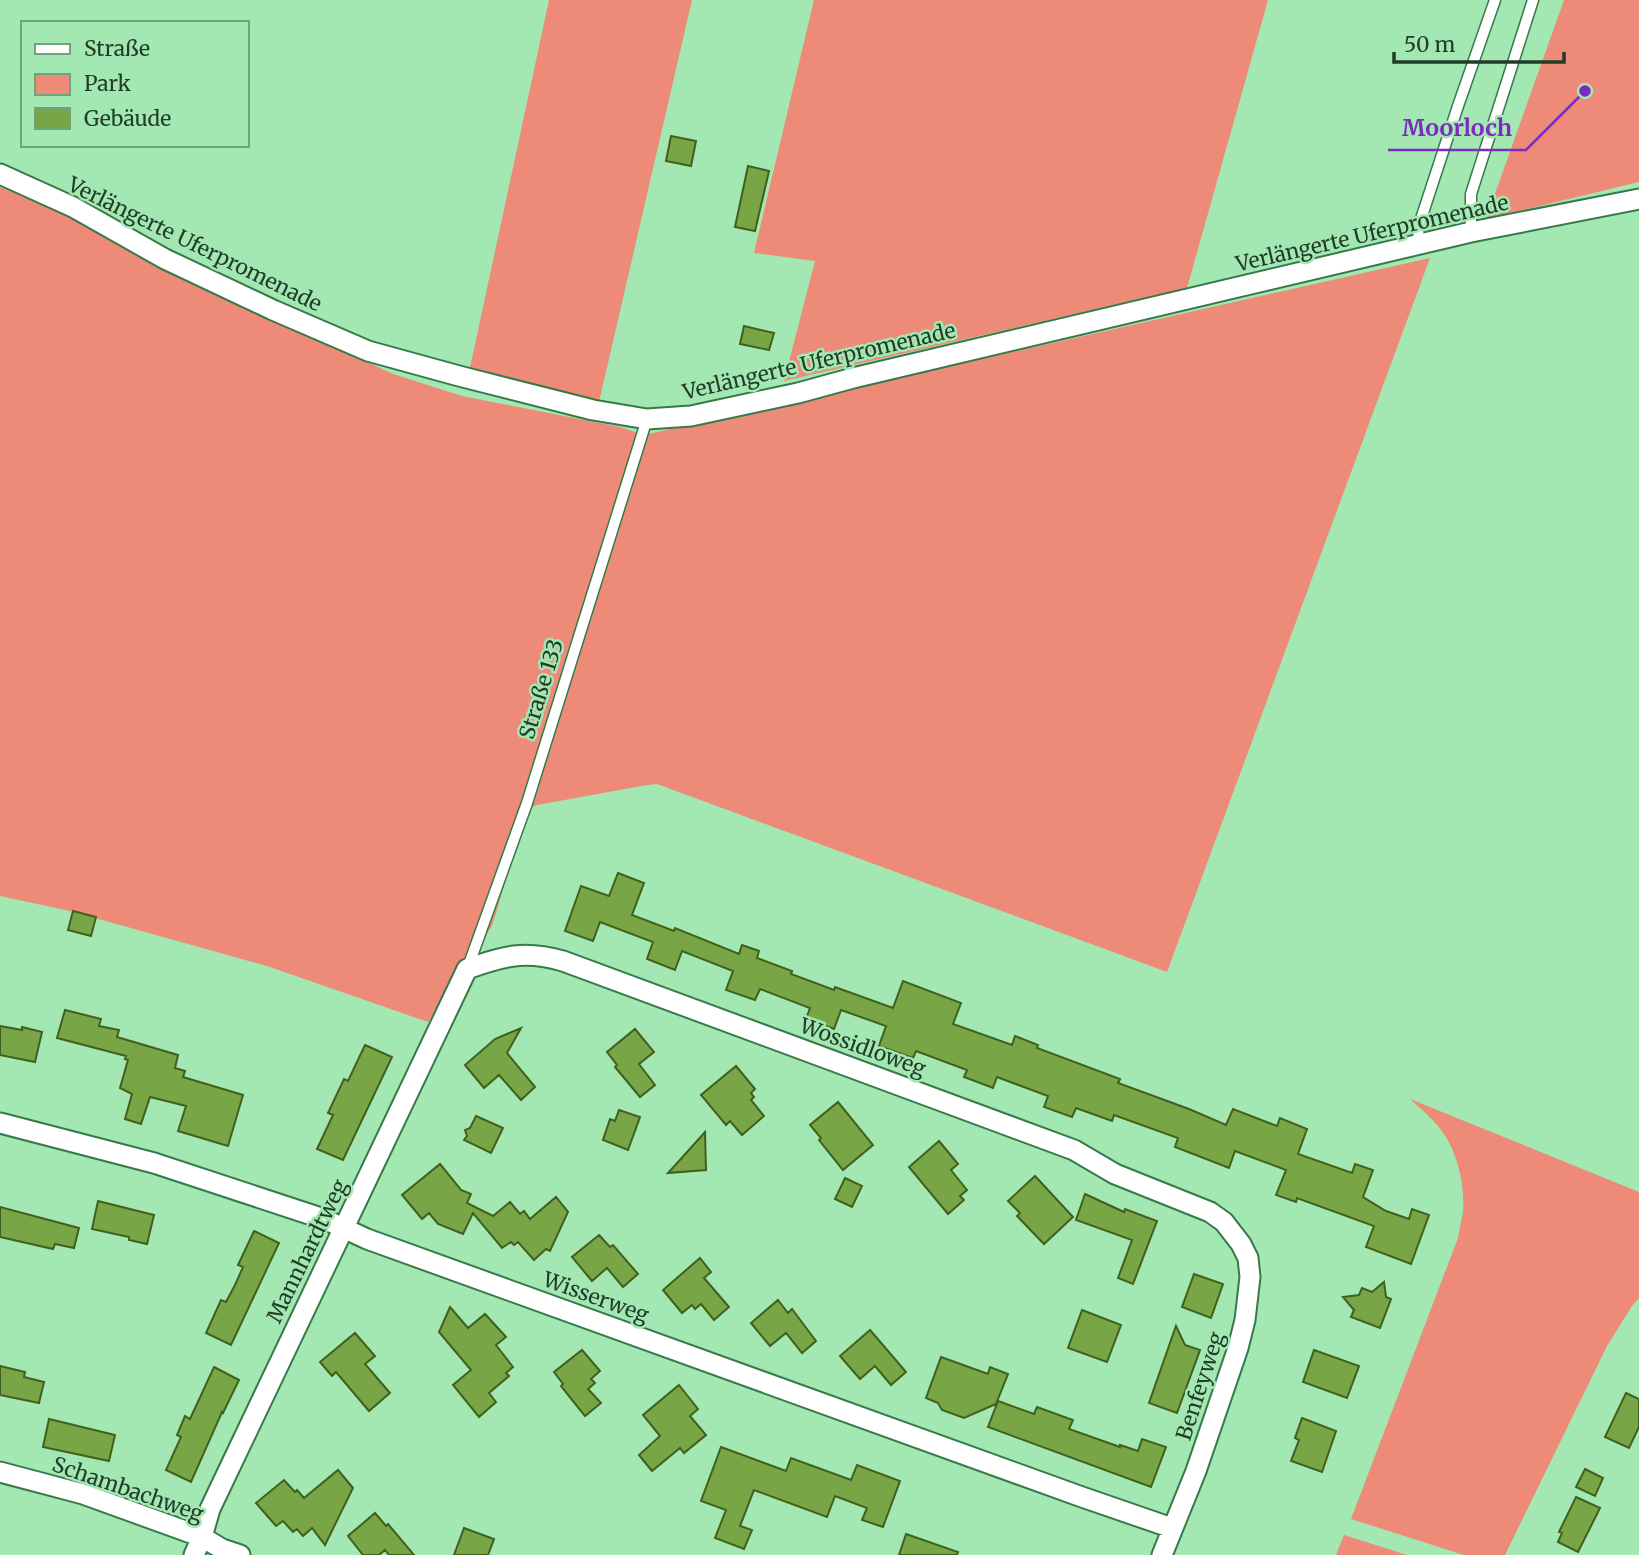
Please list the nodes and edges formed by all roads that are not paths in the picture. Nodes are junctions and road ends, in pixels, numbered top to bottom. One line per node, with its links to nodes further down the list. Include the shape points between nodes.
1 (1495, 0): 6 (lane, via 1419,228)
2 (1533, 0): 5 (lane, via 1471,194)
3 (0, 174): 7 (street, Verlängerte Uferpromenade, via 73,207 177,265 368,351 593,410)
4 (1639, 199): 5 (street, Verlängerte Uferpromenade)
5 (1471, 232): 6 (street, Verlängerte Uferpromenade)
6 (1419, 244): 7 (street, Verlängerte Uferpromenade, via 798,393 691,415)
7 (647, 419): 8 (lane, Straße 133, via 527,803)
8 (467, 970): 10 (street, Mannhardtweg); 11 (street, Wossidloweg, via 519,955 563,961 1074,1150 1115,1174 1210,1212)
9 (0, 1123): 10 (street, Wisserweg, via 154,1163)
10 (343, 1228): 13 (street, Wisserweg); 14 (street, Mannhardtweg, via 211,1508)
11 (1230, 1229): 13 (street, Benfeyweg, via 1248,1258 1245,1320 1196,1471)
12 (0, 1472): 14 (street, Schambachweg, via 83,1494)
13 (1172, 1528): 16 (street, Benfeyweg)
14 (198, 1546): 15 (street, Schambachweg)
15 (240, 1555)
16 (1162, 1555)

